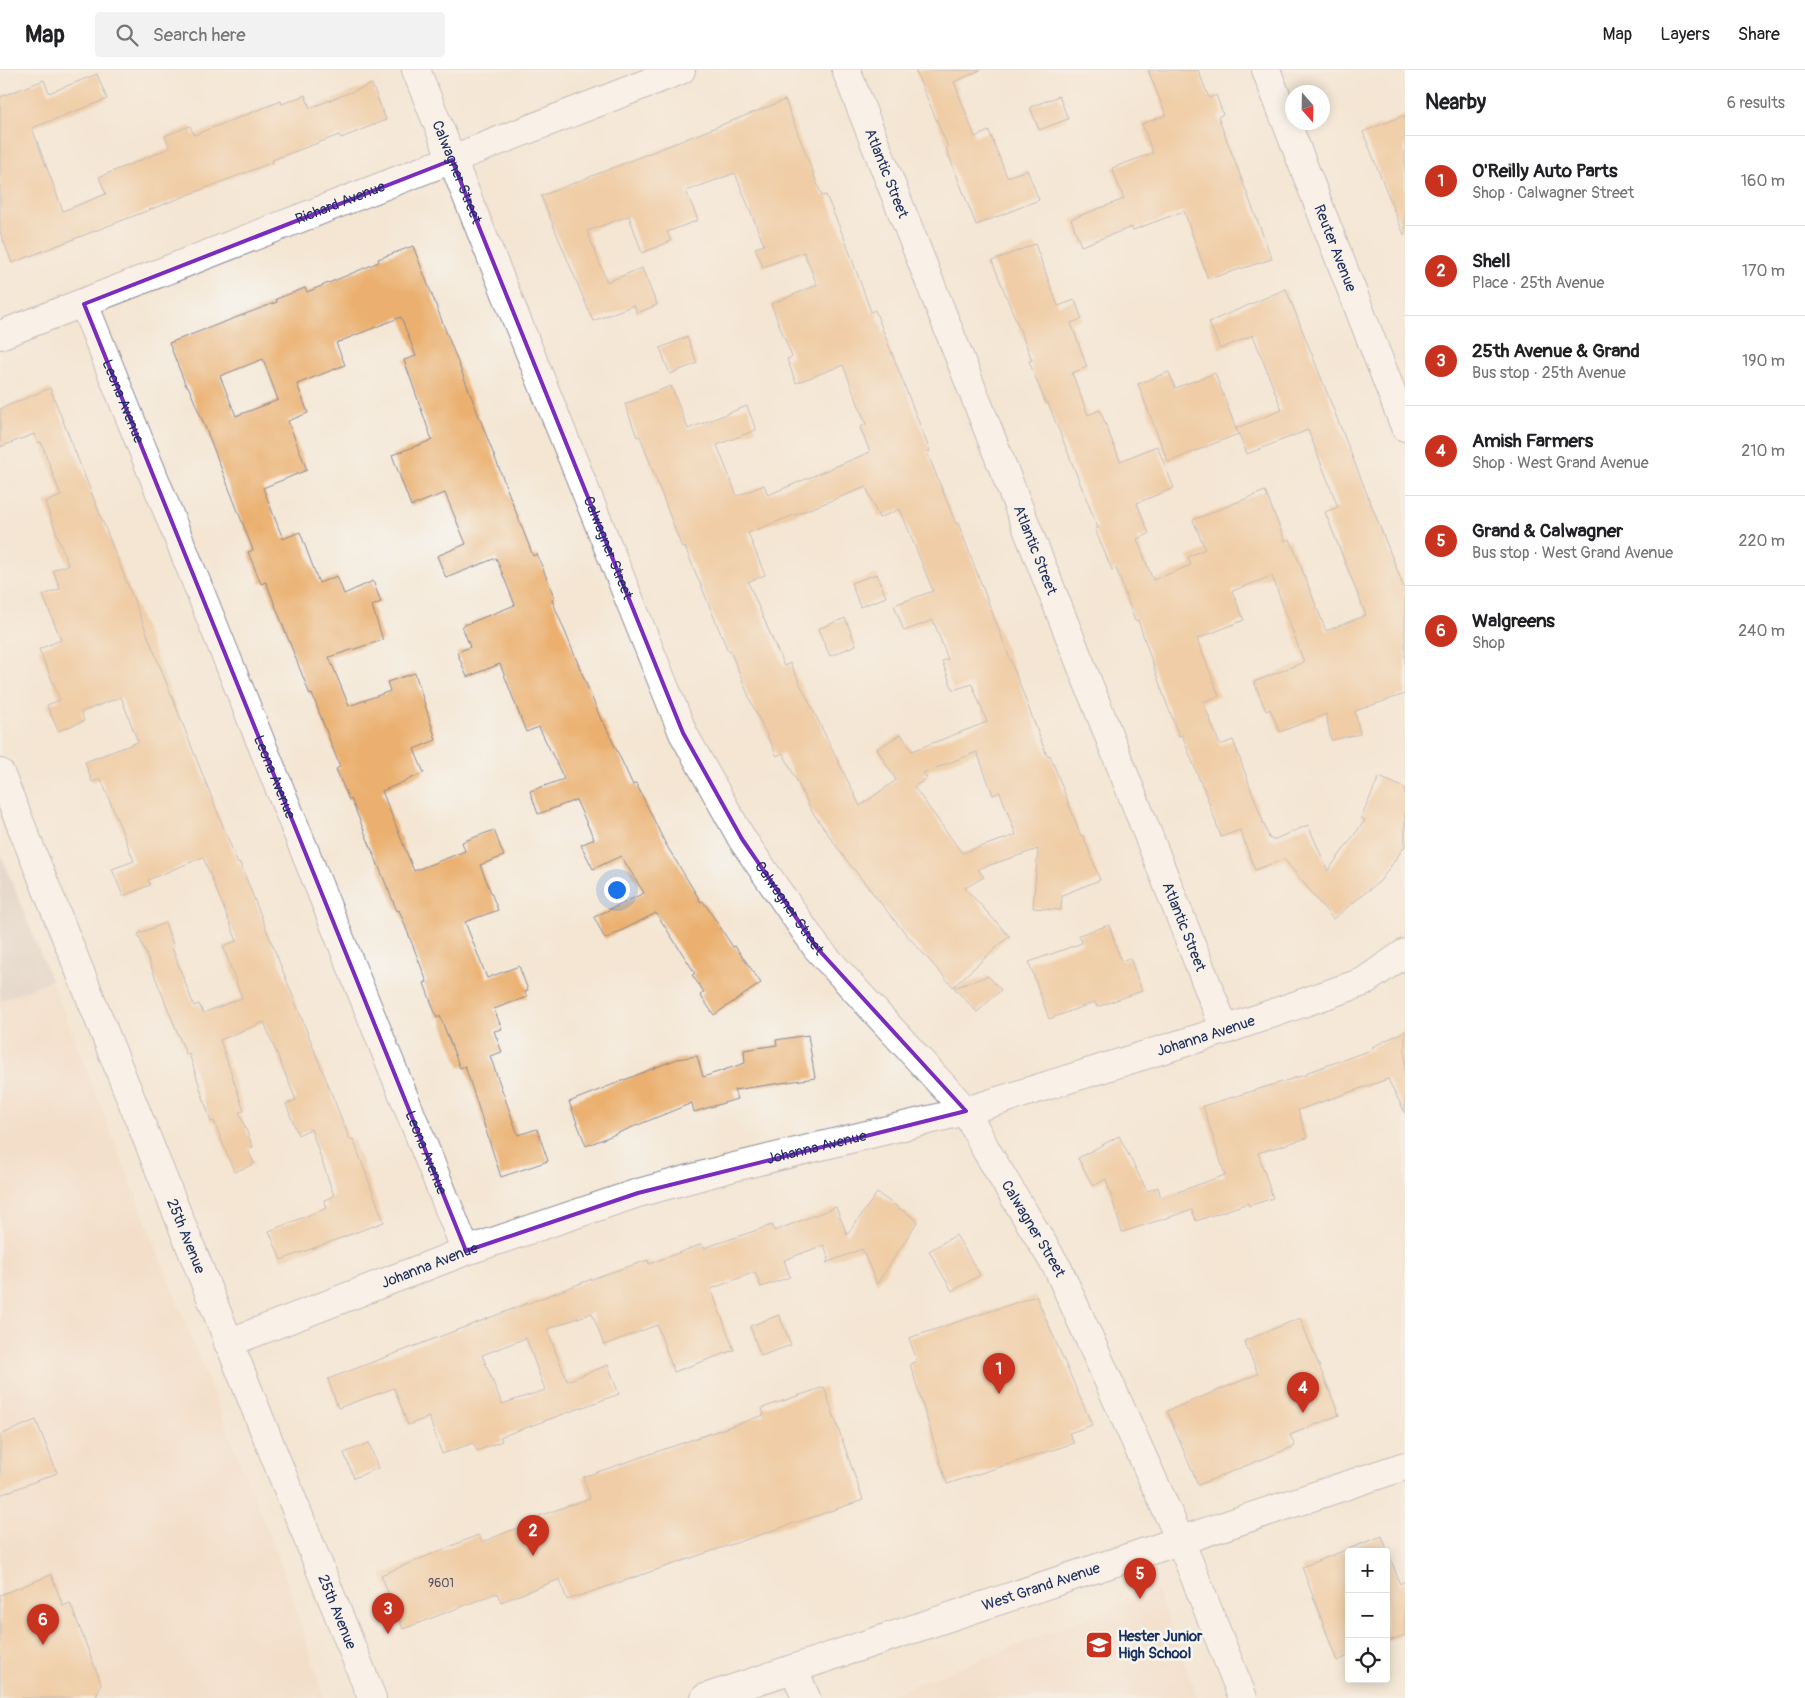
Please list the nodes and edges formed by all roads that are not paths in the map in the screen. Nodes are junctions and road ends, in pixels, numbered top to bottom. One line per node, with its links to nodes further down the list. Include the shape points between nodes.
1 (416, 70): 5 (street, Calwagner Street)
2 (681, 70): 5 (street, Richard Avenue)
3 (846, 70): 11 (street, Atlantic Street)
4 (1266, 70): 8 (street, Reuter Avenue)
5 (452, 160): 6 (street, Richard Avenue); 12 (street, Calwagner Street, via 683,733 742,840 818,948)
6 (84, 304): 7 (street, Richard Avenue); 13 (street, Leona Avenue)
7 (0, 335)
8 (1405, 427)
9 (0, 773): 14 (street, 25th Avenue)
10 (1405, 953): 11 (street, Johanna Avenue, via 1363,982)
11 (1225, 1030): 12 (street, Johanna Avenue)
12 (966, 1111): 13 (street, Johanna Avenue, via 638,1193); 16 (street, Calwagner Street, via 1062,1277)
13 (466, 1251): 14 (street, Johanna Avenue)
14 (228, 1343): 18 (street, 25th Avenue)
15 (1405, 1466): 16 (street, West Grand Avenue)
16 (1180, 1540): 17 (street, West Grand Avenue); 21 (street, Calwagner Street)
17 (794, 1669): 19 (street, West Grand Avenue); 20 (street)
18 (372, 1698)
19 (705, 1698)
20 (806, 1698)
21 (1243, 1698)

